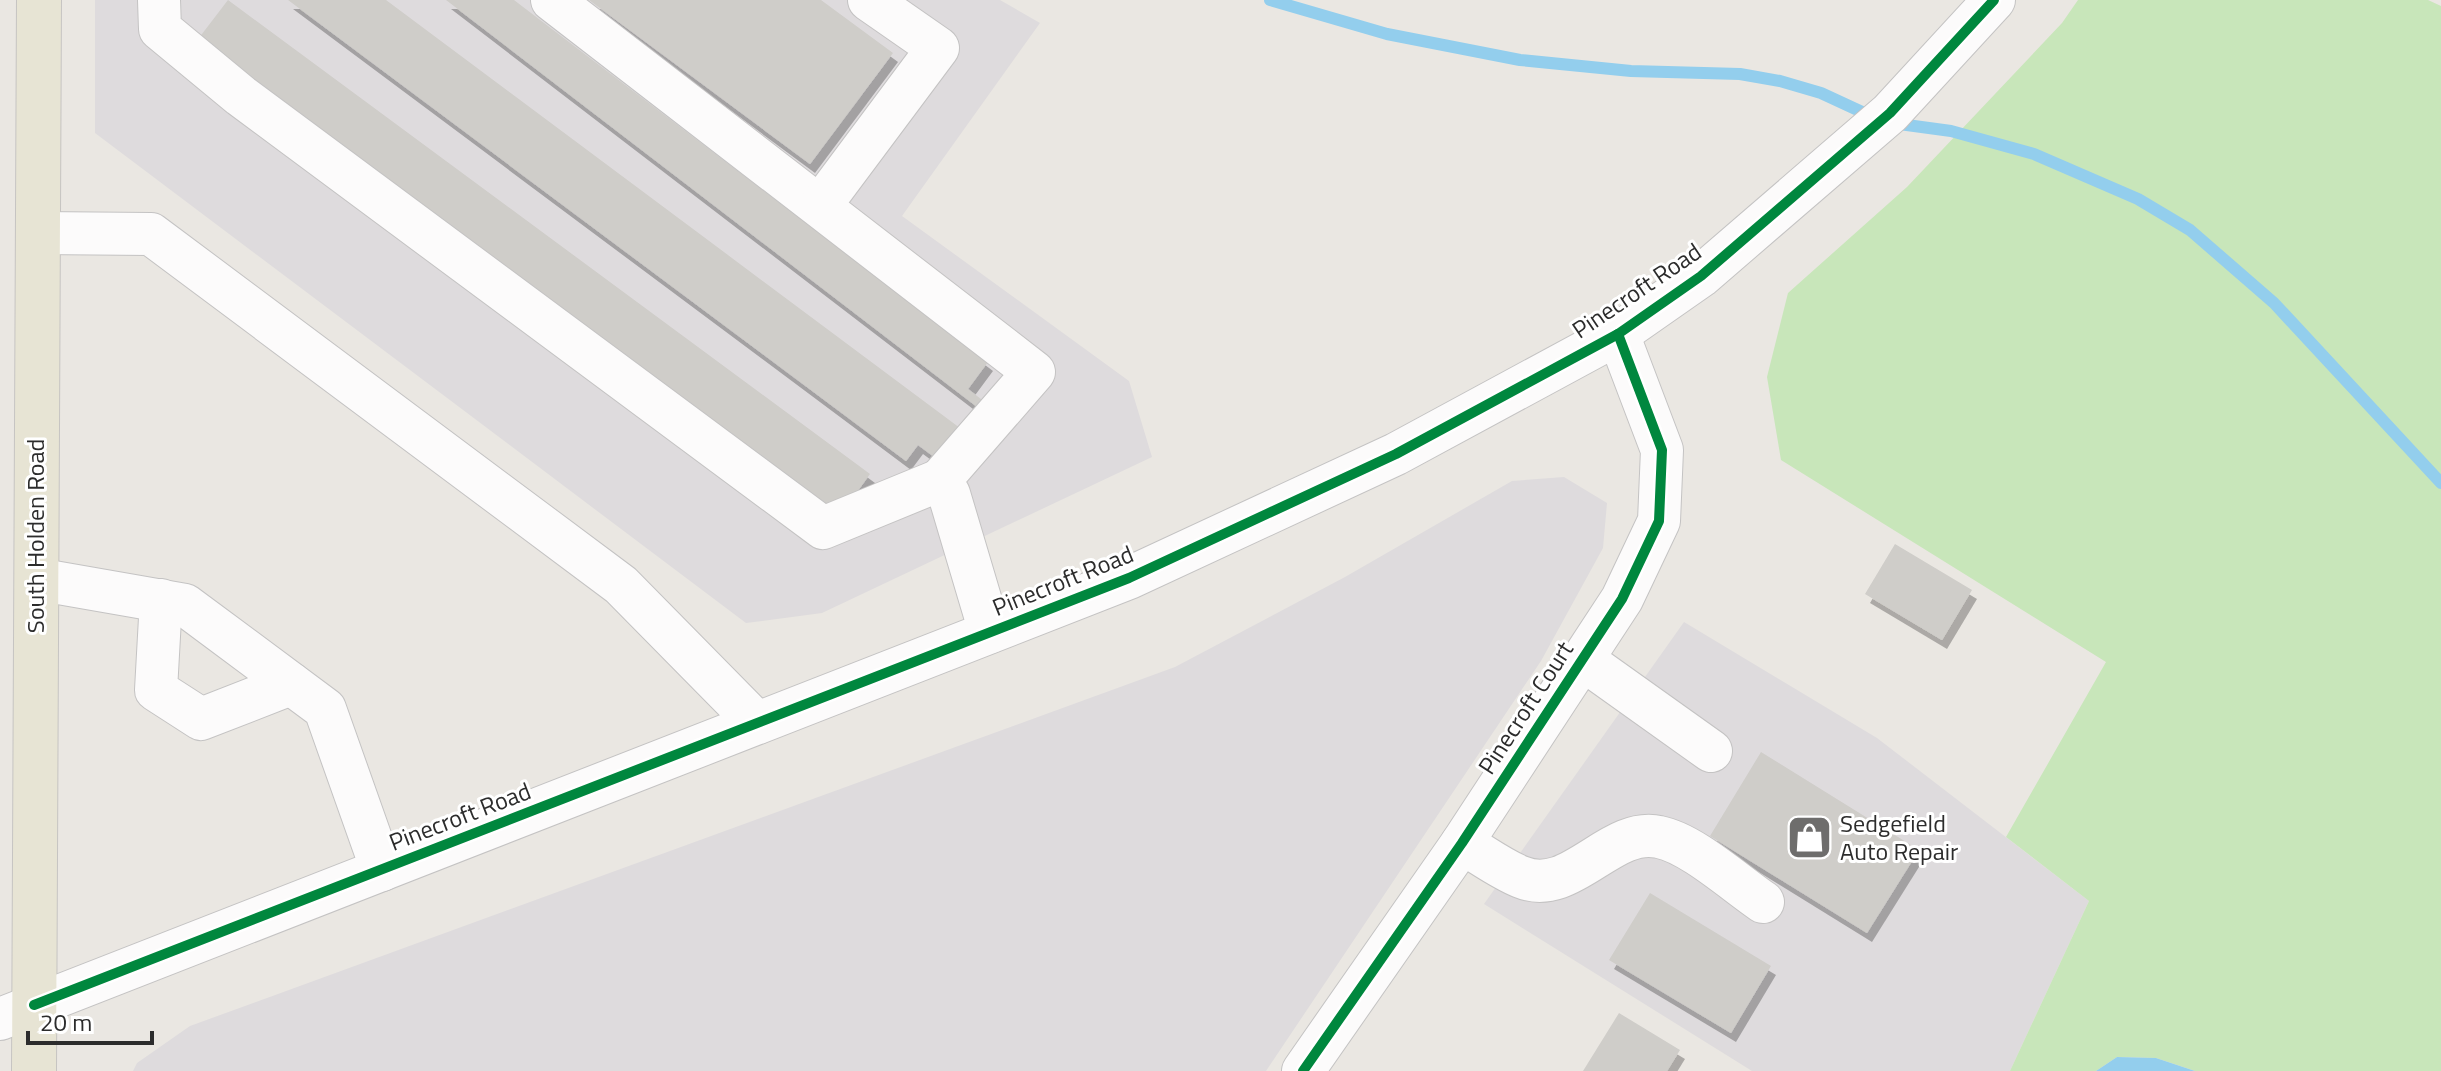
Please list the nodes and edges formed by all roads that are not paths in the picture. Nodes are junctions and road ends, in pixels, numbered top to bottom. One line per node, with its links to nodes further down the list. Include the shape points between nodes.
1 (39, 0): 7 (main road, South Holden Road)
2 (159, 0): 9 (street, via 160,29 241,96 823,528)
3 (552, 0): 6 (street)
4 (869, 0): 6 (street, via 938,48)
5 (1994, 0): 8 (street, Pinecroft Road, via 1881,121 1701,276)
6 (820, 206): 9 (street, via 1034,372)
7 (38, 233): 10 (main road, South Holden Road); 15 (street, via 151,234 621,585)
8 (1618, 334): 12 (street, Pinecroft Road, via 1396,454 1129,578); 13 (street, Pinecroft Court, via 1662,450 1659,521 1622,599)
9 (940, 480): 12 (street, via 949,494)
10 (36, 579): 11 (street); 20 (main road, South Holden Road)
11 (161, 600): 14 (street, via 185,605); 14 (street, via 156,690 201,719)
12 (990, 632): 15 (street, Pinecroft Road)
13 (1582, 659): 16 (street); 17 (street, Pinecroft Court)
14 (291, 684): 18 (street, via 325,709)
15 (757, 723): 18 (street, Pinecroft Road)
16 (1711, 751)
17 (1462, 843): 19 (street, via 1523,878 1545,881 1637,837 1656,836 1675,842); 22 (street, Pinecroft Court)
18 (382, 870): 20 (street, Pinecroft Road)
19 (1763, 902)
20 (17, 1012): 21 (main road, South Holden Road)
21 (34, 1071)
22 (1303, 1071)

